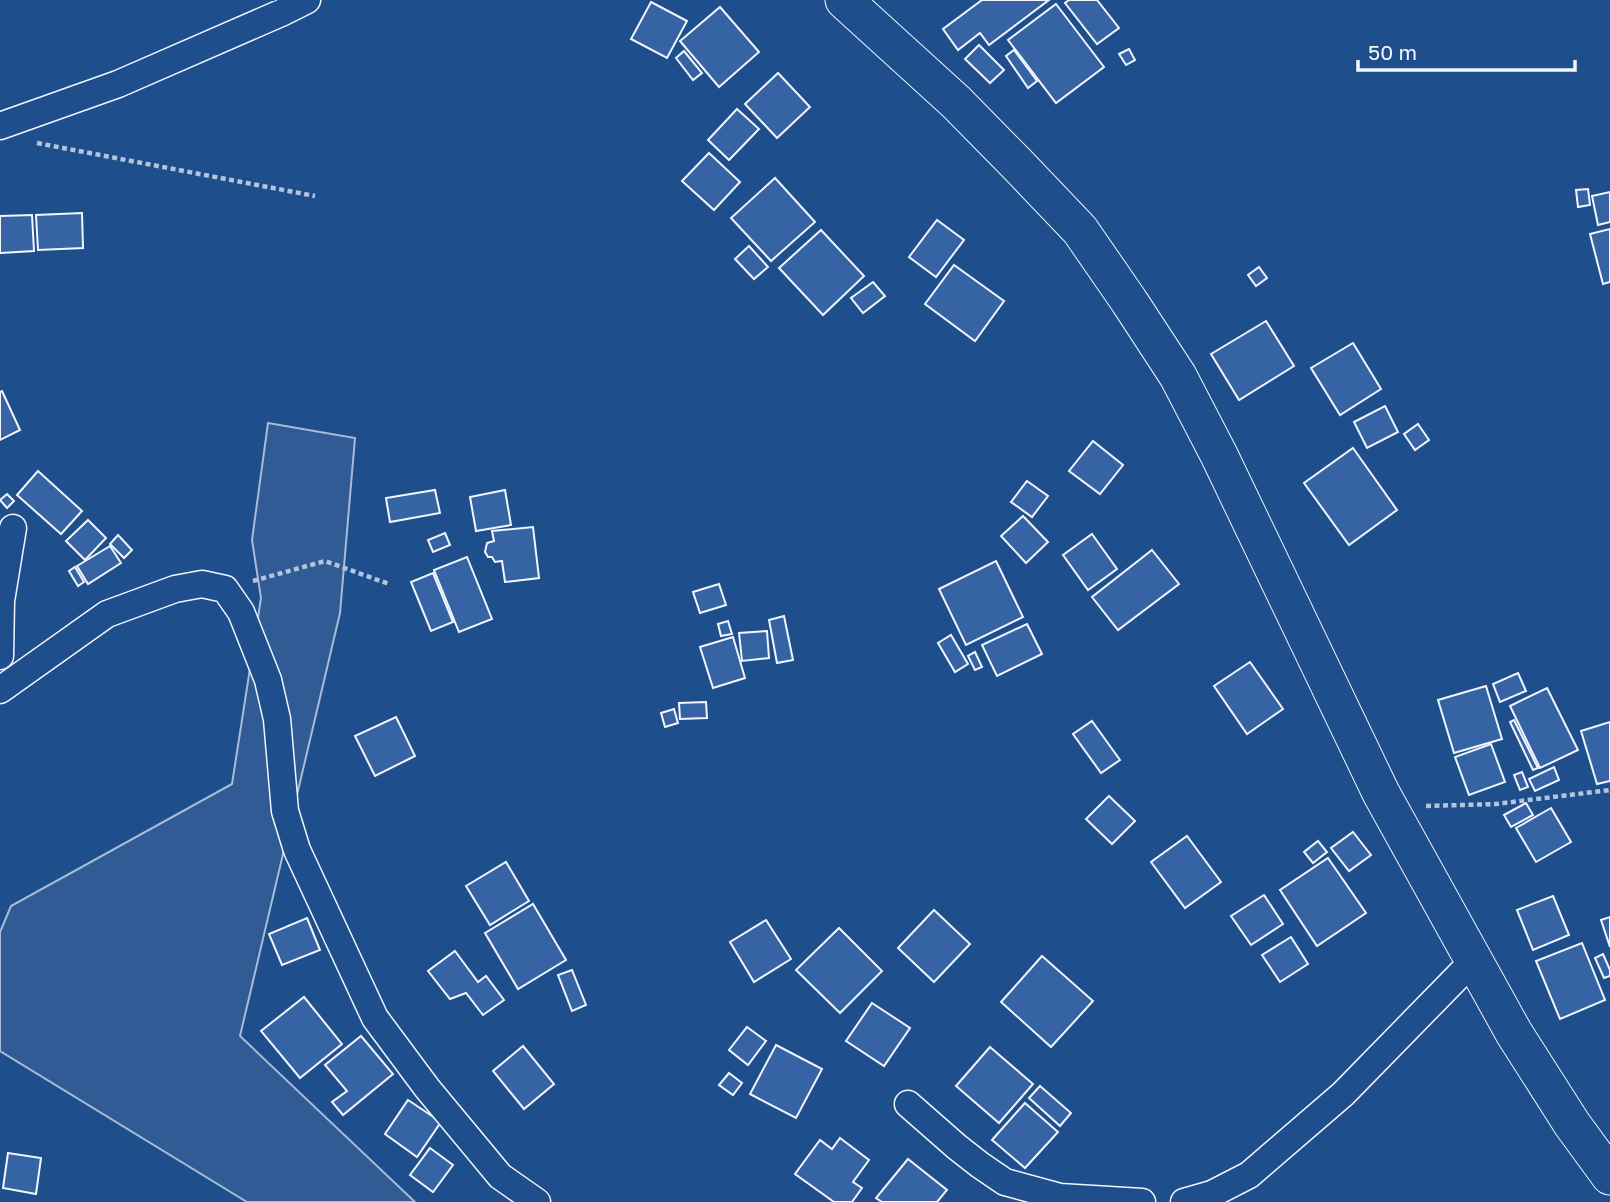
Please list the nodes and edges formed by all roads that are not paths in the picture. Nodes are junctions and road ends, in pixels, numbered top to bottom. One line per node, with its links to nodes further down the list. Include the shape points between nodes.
1 (307, 0): 3 (street, via 118,83)
2 (844, 0): 7 (main road, via 956,102 1080,230 1129,301 1178,376 1381,793)
3 (0, 126)
4 (13, 528): 5 (street, via 1,601)
5 (0, 656)
6 (0, 691): 10 (street, via 107,614 175,589 202,584 225,589 241,612 268,680 277,719 285,811 296,849 375,1018 500,1176)
7 (1473, 961): 9 (main road, via 1514,1033); 12 (street, via 1343,1094 1249,1175)
8 (908, 1104): 11 (street, via 1005,1182 1060,1197)
9 (1610, 1176)
10 (537, 1202)
11 (1142, 1202)
12 (1184, 1202)

